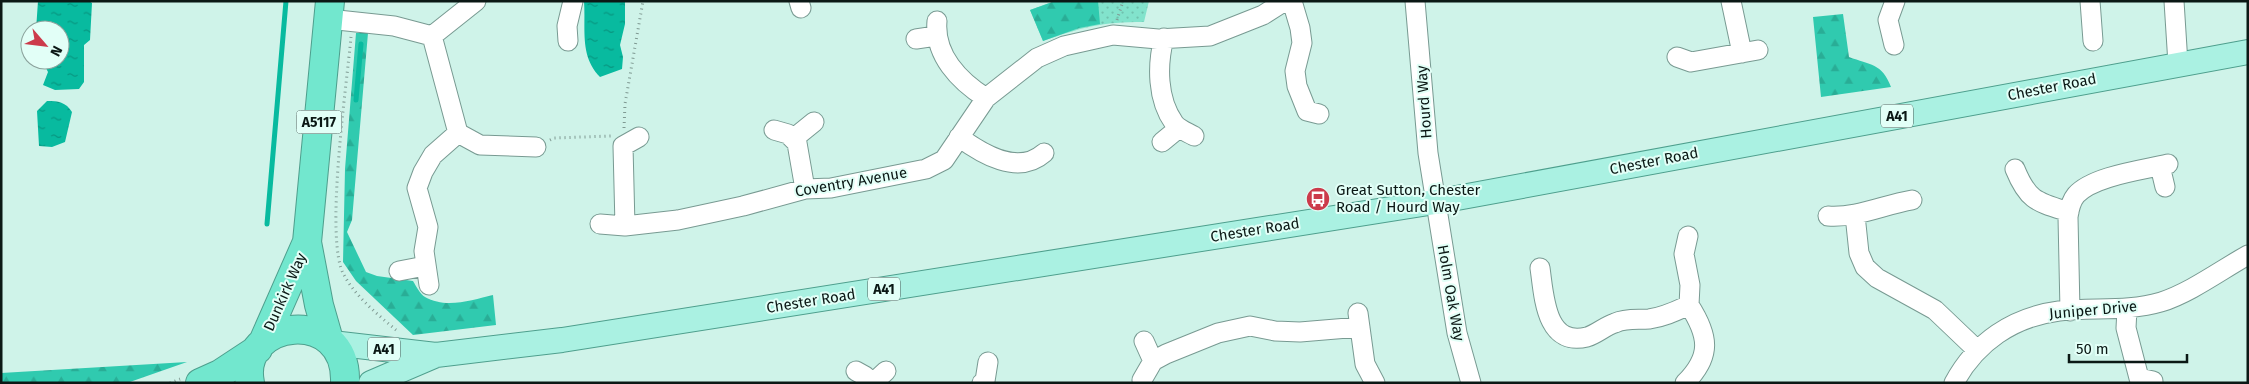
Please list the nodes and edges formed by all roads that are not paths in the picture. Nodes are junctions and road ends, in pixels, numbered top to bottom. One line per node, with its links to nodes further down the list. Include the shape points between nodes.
1 (476, 1): 11 (street)
2 (573, 1): 14 (street, via 567,26)
3 (1284, 1): 12 (street, Coventry Avenue, via 1263,15 1210,36)
4 (1292, 1): 21 (street, via 1302,43 1294,71)
5 (1415, 1): 35 (street, Hourd Way)
6 (1731, 1): 18 (street, via 1750,51 1691,62)
7 (1896, 1): 16 (street, via 1888,20)
8 (2090, 1): 15 (street)
9 (2174, 1): 19 (street)
10 (337, 14): 11 (street); 42 (highway, Dunkirk Way / A5117)
11 (432, 36): 24 (street)
12 (1164, 38): 20 (street, Coventry Avenue, via 1113,35 1064,46 1037,58); 28 (street, via 1159,59 1161,87 1174,122 1186,132)
13 (916, 39): 20 (street, via 936,28 950,68 968,87)
14 (568, 41)
15 (2093, 41)
16 (1894, 45)
17 (2248, 52): 19 (main road, Chester Road / A41)
18 (1677, 57)
19 (2178, 64): 35 (main road, Chester Road / A41)
20 (986, 98): 25 (street, Coventry Avenue)
21 (1308, 116)
22 (814, 122): 26 (street)
23 (774, 130): 26 (street)
24 (458, 132): 29 (street, via 480,145); 44 (street, via 433,155 417,188 428,227)
25 (959, 137): 30 (street, via 977,150 1006,162); 33 (street, Coventry Avenue, via 944,160 926,169 831,188)
26 (793, 139): 33 (street, via 797,144)
27 (625, 140): 40 (street)
28 (1162, 142)
29 (536, 147)
30 (1039, 161)
31 (2015, 169): 36 (street, via 2026,192 2033,198)
32 (2165, 187): 36 (street, via 2164,165 2100,180 2076,195)
33 (805, 189): 40 (street, Coventry Avenue, via 678,220)
34 (1912, 200): 37 (street)
35 (1435, 202): 55 (main road, Chester Road / A41, via 562,340); 68 (street, Holm Oak Way, via 1457,333)
36 (2069, 212): 50 (street)
37 (1855, 215): 38 (street); 54 (street, via 1859,253 1865,267 1876,278 1935,310)
38 (1828, 216)
39 (600, 224): 40 (street, Coventry Avenue)
40 (625, 226)
41 (1688, 236): 48 (street, via 1684,254)
42 (307, 242): 51 (highway, Dunkirk Way / A5117, via 319,305); 53 (highway, Dunkirk Way / A5117)
43 (2248, 255): 49 (street, Juniper Drive, via 2175,297)
44 (425, 266): 46 (street); 47 (street)
45 (1540, 268): 48 (street, via 1550,322 1562,333 1575,338 1621,321 1663,316)
46 (399, 271)
47 (429, 285)
48 (1690, 305): 69 (street, via 1707,346)
49 (2127, 309): 50 (street, Juniper Drive); 61 (street, via 2126,328)
50 (2070, 311): 54 (street, Juniper Drive, via 2035,316 2015,323 1990,337)
51 (331, 341): 53 (highway, A41, via 315,331 299,328 277,332); 55 (main road, Chester Road / A41); 65 (highway, Dunkirk Way, via 342,357)
52 (1144, 342): 57 (street)
53 (260, 346): 63 (highway, A41, via 220,374); 64 (highway, Dunkirk Way, via 252,360)
54 (1977, 350): 70 (street, Juniper Drive)
55 (436, 356): 66 (main road, Chester Road / A41)
56 (988, 362): 62 (street)
57 (1153, 362): 60 (street); 67 (street, via 1218,333 1250,326 1300,332 1359,320 1365,364)
58 (856, 371): 59 (street)
59 (877, 379)
60 (1142, 380)
61 (2143, 381)
62 (985, 382)
63 (200, 383)
64 (250, 383)
65 (345, 383)
66 (370, 383)
67 (1375, 383)
68 (1471, 383)
69 (1685, 383)
70 (1954, 383)

